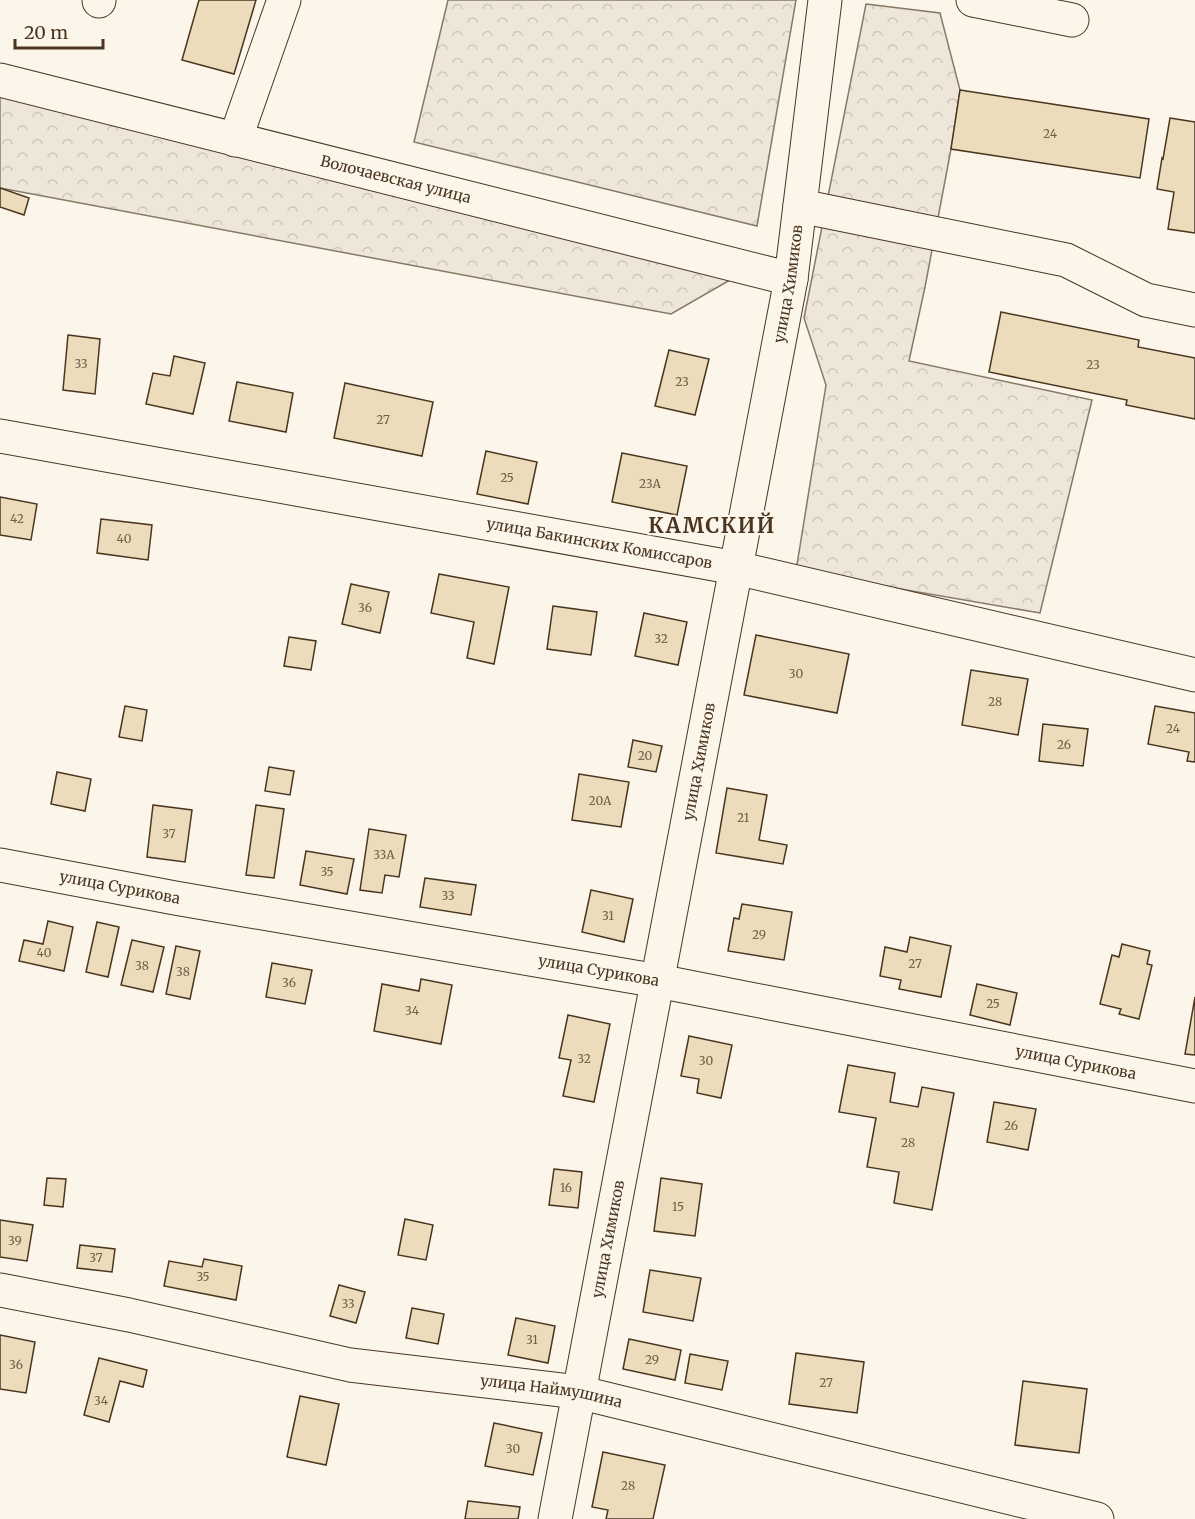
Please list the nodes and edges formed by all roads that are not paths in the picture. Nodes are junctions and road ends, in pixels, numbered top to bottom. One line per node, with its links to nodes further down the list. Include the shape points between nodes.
1 (284, 0): 6 (street)
2 (825, 0): 7 (street, улица Химиков)
3 (973, 0): 4 (street)
4 (1072, 20)
5 (0, 80): 6 (street, Волочаевская улица)
6 (235, 140): 8 (street, Волочаевская улица)
7 (800, 206): 8 (street, улица Химиков); 9 (street, via 1066,260 1146,300)
8 (791, 279): 11 (street, улица Химиков)
9 (1193, 308)
10 (0, 436): 11 (street, улица Бакинских Комиссаров)
11 (736, 568): 12 (street, улица Бакинских Комиссаров); 14 (street, улица Химиков)
12 (1195, 675)
13 (0, 865): 14 (street, улица Сурикова)
14 (658, 981): 15 (street, улица Сурикова); 17 (street, улица Химиков)
15 (1195, 1086)
16 (0, 1290): 17 (street, улица Наймушина, via 350,1365)
17 (578, 1392): 18 (street, улица Химиков); 19 (street, улица Наймушина)
18 (555, 1519)
19 (1097, 1519)

